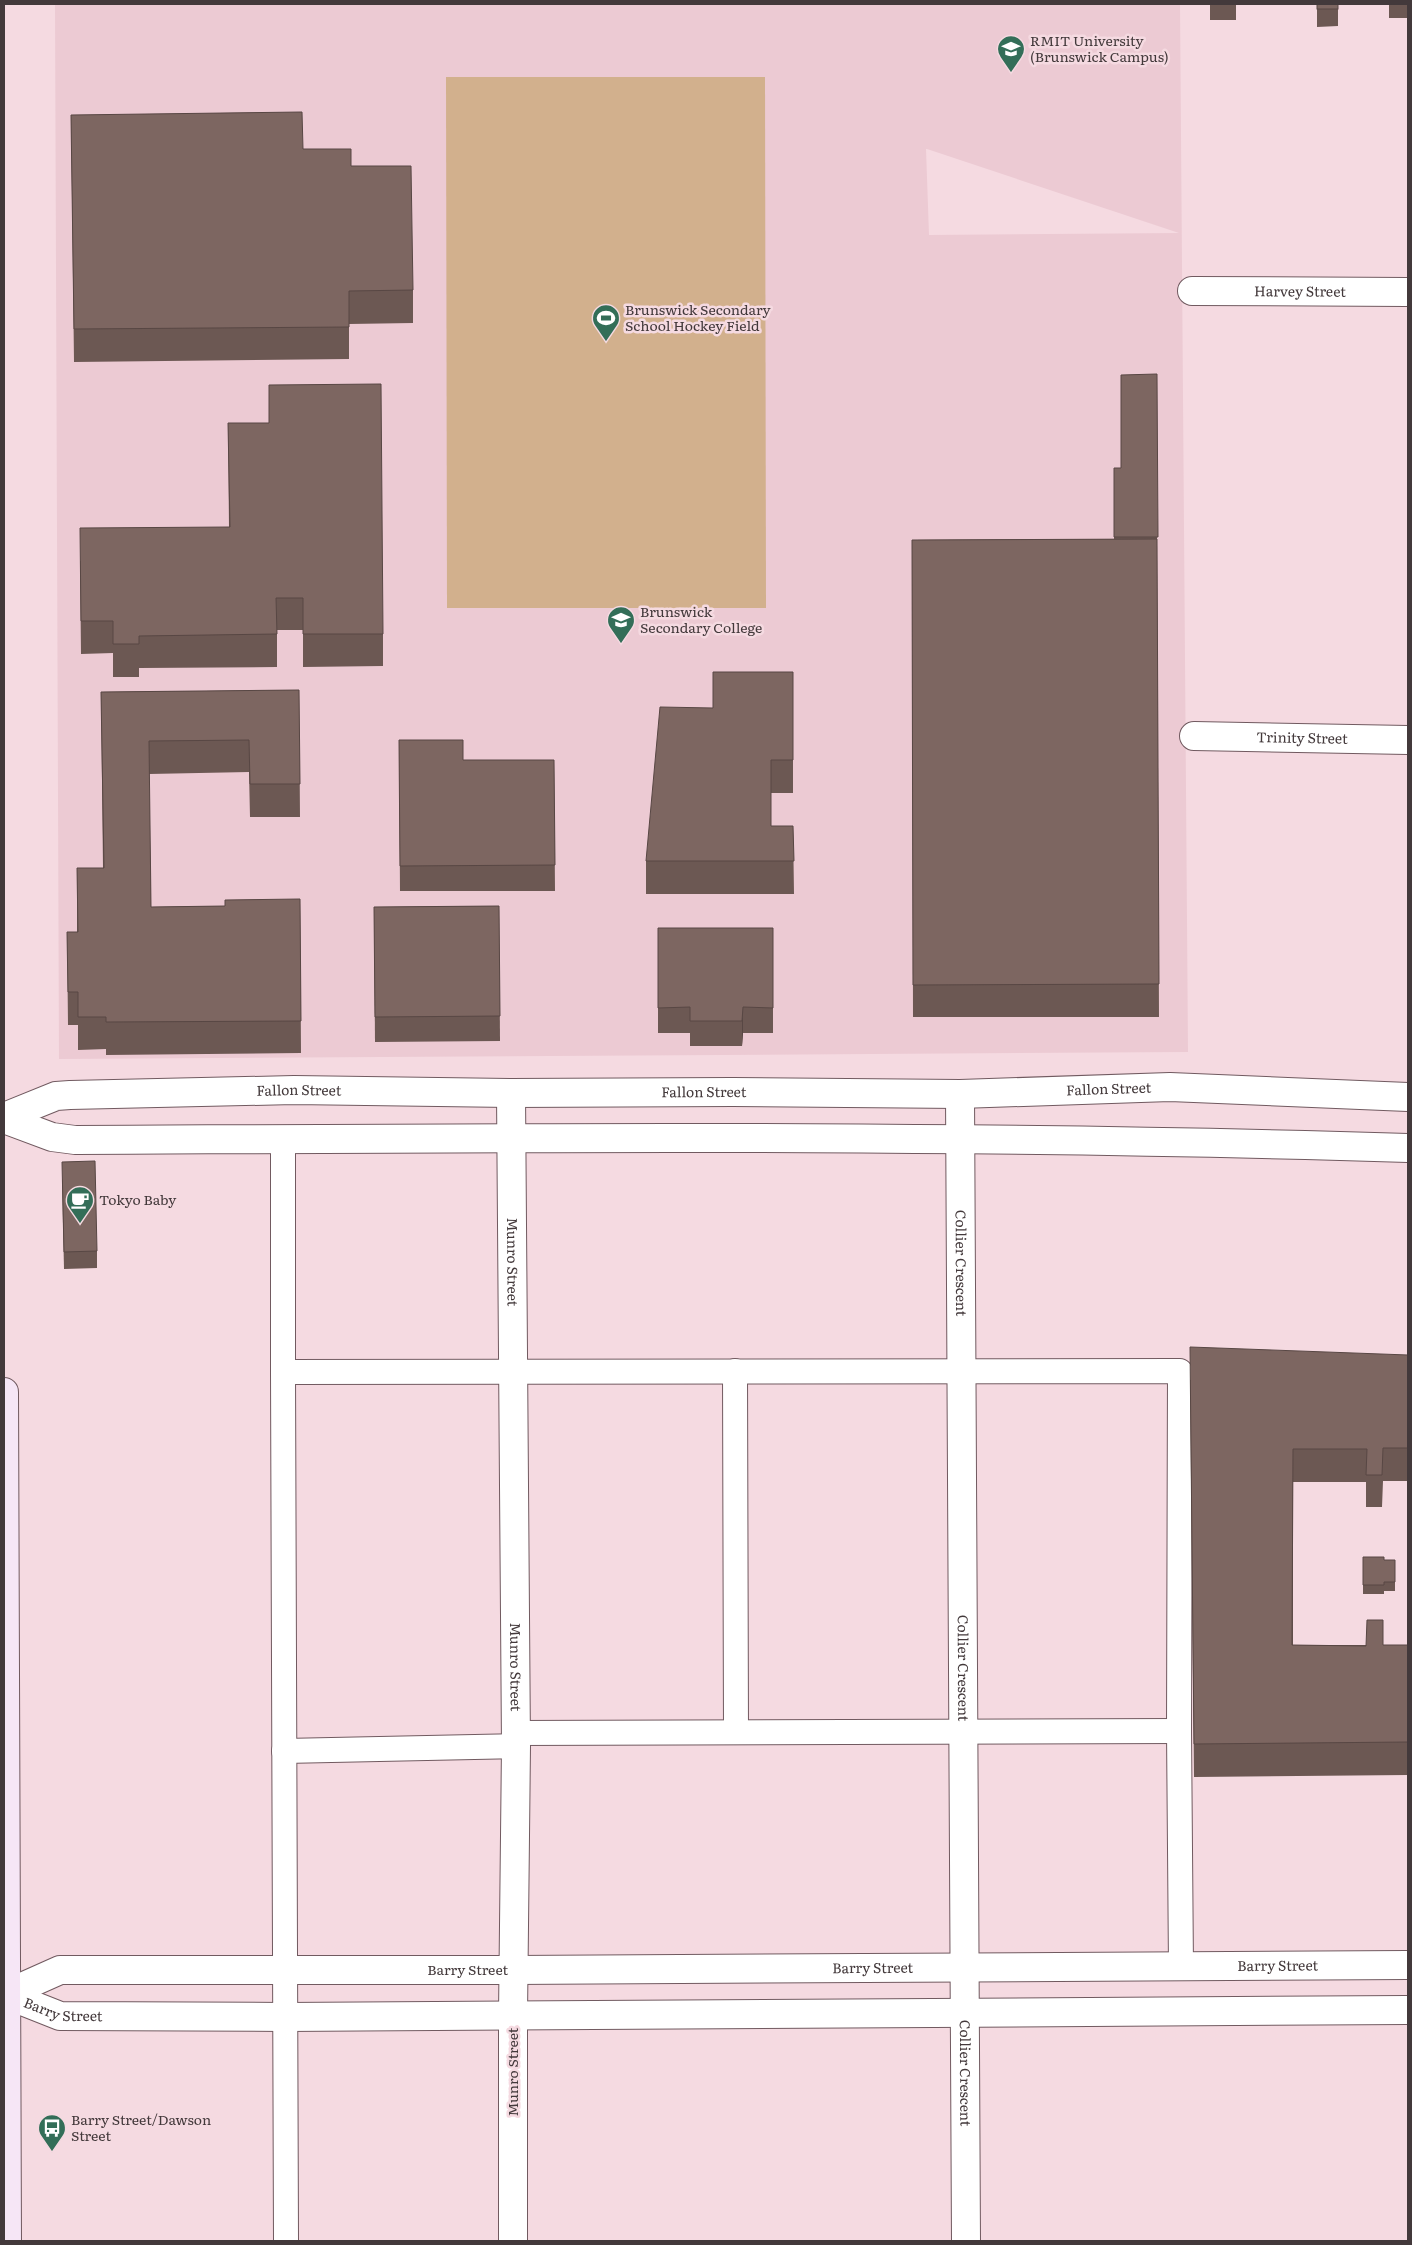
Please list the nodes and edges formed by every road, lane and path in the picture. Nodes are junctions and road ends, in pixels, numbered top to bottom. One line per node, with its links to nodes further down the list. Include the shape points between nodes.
1 (1192, 291): 2 (street, Harvey Street)
2 (1408, 292)
3 (1194, 736): 4 (street, Trinity Street)
4 (1408, 740)
5 (511, 1093): 6 (street, Fallon Street); 8 (street, Fallon Street, via 294,1090 70,1095 56,1096); 9 (street, Munro Street)
6 (960, 1094): 7 (street, Fallon Street, via 1170,1087); 10 (street, Collier Crescent)
7 (1408, 1097)
8 (4, 1118): 11 (street, Fallon Street, via 52,1137 75,1140)
9 (511, 1137): 10 (street, Fallon Street); 11 (street, Fallon Street); 16 (street, Munro Street)
10 (960, 1138): 12 (street, Fallon Street, via 1170,1140); 13 (street, Collier Crescent)
11 (283, 1139): 15 (lane)
12 (1408, 1148)
13 (961, 1370): 14 (lane); 19 (street, Collier Crescent); 20 (lane, via 1180,1370)
14 (736, 1371): 16 (lane); 21 (lane)
15 (283, 1372): 16 (lane); 23 (lane)
16 (512, 1372): 22 (street, Munro Street)
17 (4, 1392): 18 (street)
18 (4, 1482): 29 (street)
19 (962, 1731): 20 (lane); 21 (lane); 25 (street, Collier Crescent)
20 (1179, 1731): 26 (lane)
21 (736, 1732): 22 (lane)
22 (516, 1740): 23 (lane); 27 (street, Munro Street)
23 (284, 1751): 28 (lane)
24 (1408, 1965): 26 (street, Barry Street)
25 (966, 1967): 26 (street, Barry Street); 27 (street, Barry Street); 31 (street, Collier Crescent)
26 (1181, 1967)
27 (513, 1970): 28 (street, Barry Street); 32 (street, Munro Street)
28 (285, 1971): 29 (street, Barry Street, via 60,1970); 33 (lane)
29 (5, 1995): 33 (street, Barry Street, via 60,2016); 34 (street)
30 (1408, 2010): 31 (street, Barry Street)
31 (965, 2013): 32 (street, Barry Street); 37 (street, Collier Crescent)
32 (512, 2016): 33 (street, Barry Street); 36 (street, Munro Street)
33 (285, 2017): 35 (lane)
34 (7, 2241)
35 (286, 2241)
36 (513, 2241)
37 (966, 2241)

